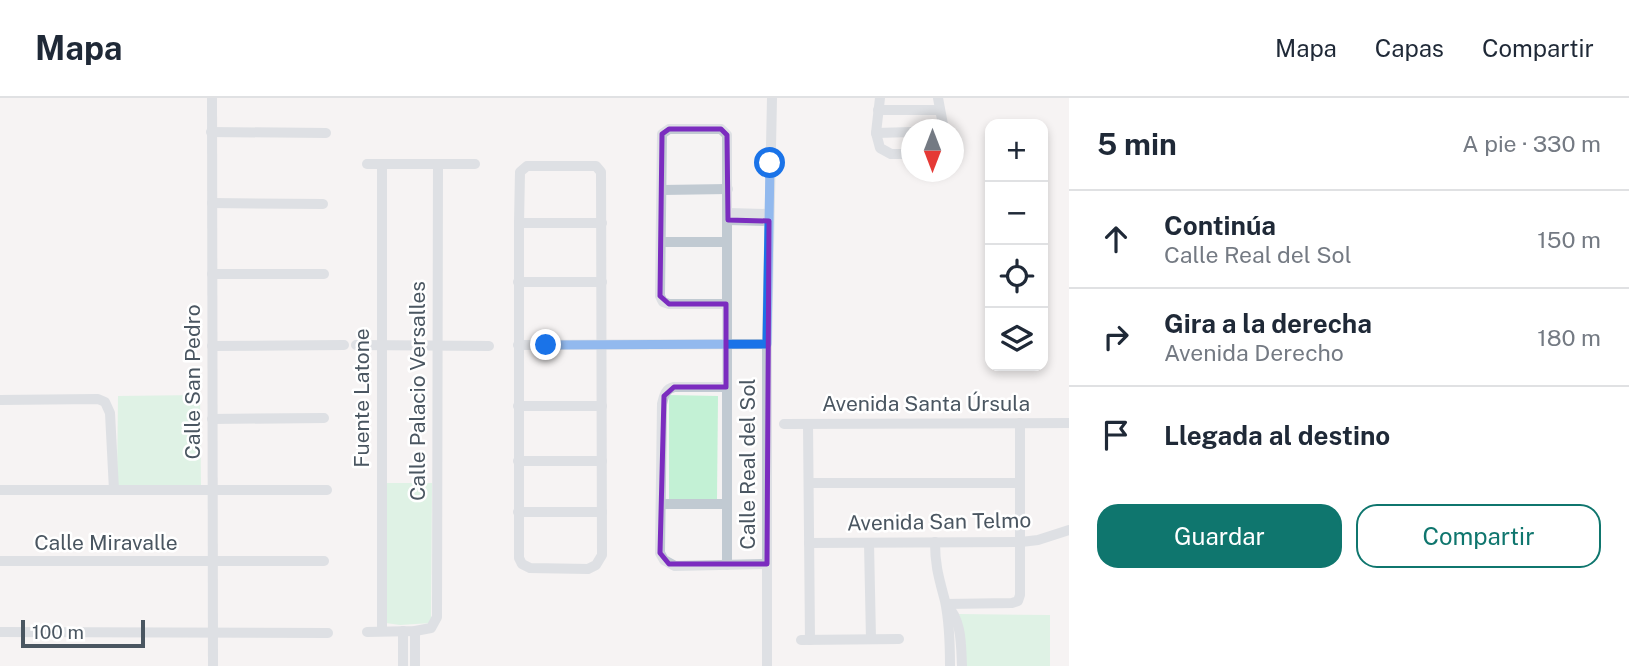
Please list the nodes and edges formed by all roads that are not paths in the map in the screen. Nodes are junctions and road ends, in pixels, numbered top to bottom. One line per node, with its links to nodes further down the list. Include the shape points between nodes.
1 (212, 98): 10 (street, Calle San Pedro)
2 (765, 98): 8 (street, Calle Real del Sol)
3 (772, 98): 8 (street, Calle Real del Sol)
4 (880, 98): 6 (street)
5 (938, 98): 7 (street)
6 (878, 110): 7 (street); 11 (street)
7 (940, 110): 9 (street)
8 (770, 112): 24 (street, Calle Real del Sol)
9 (942, 119)
10 (212, 132): 13 (street); 21 (street, Calle San Pedro)
11 (876, 132): 12 (street); 14 (street, via 880,148)
12 (901, 132)
13 (326, 133)
14 (901, 154)
15 (367, 164): 16 (street)
16 (382, 164): 17 (street); 37 (street, Fuente Latone)
17 (438, 164): 18 (street); 42 (street, Calle Palacio Versalles)
18 (475, 164)
19 (728, 189): 20 (street); 20 (street, via 725,131 669,129 662,134); 23 (street)
20 (662, 190): 27 (street)
21 (212, 203): 22 (street); 29 (street, Calle San Pedro)
22 (323, 204)
23 (728, 216): 24 (street); 28 (street)
24 (769, 217): 34 (street, Calle Real del Sol)
25 (519, 223): 26 (street); 26 (street, via 520,172 527,166 596,166 601,172); 31 (street)
26 (602, 223): 32 (street)
27 (661, 242): 28 (street); 33 (street, via 663,302)
28 (727, 242): 33 (street)
29 (212, 274): 30 (street); 41 (street, Calle San Pedro)
30 (324, 274)
31 (518, 282): 32 (street); 38 (street)
32 (602, 282): 39 (street)
33 (726, 304): 40 (street)
34 (767, 344): 40 (street); 74 (street, Calle Real del Sol)
35 (344, 345): 41 (street)
36 (356, 345): 37 (street)
37 (381, 345): 42 (street); 77 (street, Fuente Latone)
38 (518, 345): 39 (street); 46 (street)
39 (602, 345): 40 (street); 47 (street)
40 (726, 345): 44 (street)
41 (212, 346): 49 (street, Calle San Pedro)
42 (437, 346): 43 (street); 78 (street, Calle Palacio Versalles, via 438,617 432,628)
43 (489, 346)
44 (726, 387): 62 (street, via 674,387 664,396); 63 (street)
45 (0, 400): 58 (street, via 105,402 110,413)
46 (519, 406): 47 (street); 54 (street)
47 (602, 407): 55 (street)
48 (324, 418): 49 (street)
49 (212, 419): 59 (street, Calle San Pedro)
50 (1069, 423): 53 (street, Avenida Santa Úrsula)
51 (784, 424): 52 (street, Avenida Santa Úrsula)
52 (808, 424): 53 (street, Avenida Santa Úrsula); 56 (street)
53 (1020, 424): 57 (street)
54 (519, 461): 55 (street); 64 (street)
55 (602, 461): 65 (street)
56 (808, 483): 57 (street); 69 (street)
57 (1020, 483): 68 (street)
58 (114, 490): 59 (street); 61 (street)
59 (212, 490): 60 (street); 73 (street, Calle San Pedro)
60 (327, 490)
61 (0, 491)
62 (662, 504): 63 (street); 75 (street, via 660,553 664,560 675,566)
63 (726, 504): 75 (street)
64 (519, 512): 65 (street); 65 (street, via 522,565 588,569 602,555)
65 (602, 512)
66 (1069, 530): 68 (street, Avenida San Telmo)
67 (935, 542): 68 (street, Avenida San Telmo); 70 (street, Avenida San Telmo); 76 (street, via 936,568)
68 (1021, 542): 76 (street, via 1018,601)
69 (809, 543): 70 (street, Avenida San Telmo); 83 (street, via 805,640)
70 (869, 543): 83 (street)
71 (0, 561): 73 (street, Calle Miravalle)
72 (324, 561): 73 (street, Calle Miravalle)
73 (213, 562): 81 (street, Calle San Pedro)
74 (767, 564): 75 (street); 88 (street, Calle Real del Sol)
75 (727, 565)
76 (946, 604): 89 (street); 90 (street, via 959,626)
77 (382, 631): 78 (street); 80 (street)
78 (409, 631): 86 (street); 87 (street)
79 (0, 632): 81 (street)
80 (367, 632)
81 (213, 633): 82 (street); 85 (street, Calle San Pedro)
82 (328, 633)
83 (871, 639): 84 (street)
84 (899, 639)
85 (213, 666)
86 (403, 666)
87 (415, 666)
88 (767, 666)
89 (950, 666)
90 (962, 666)

